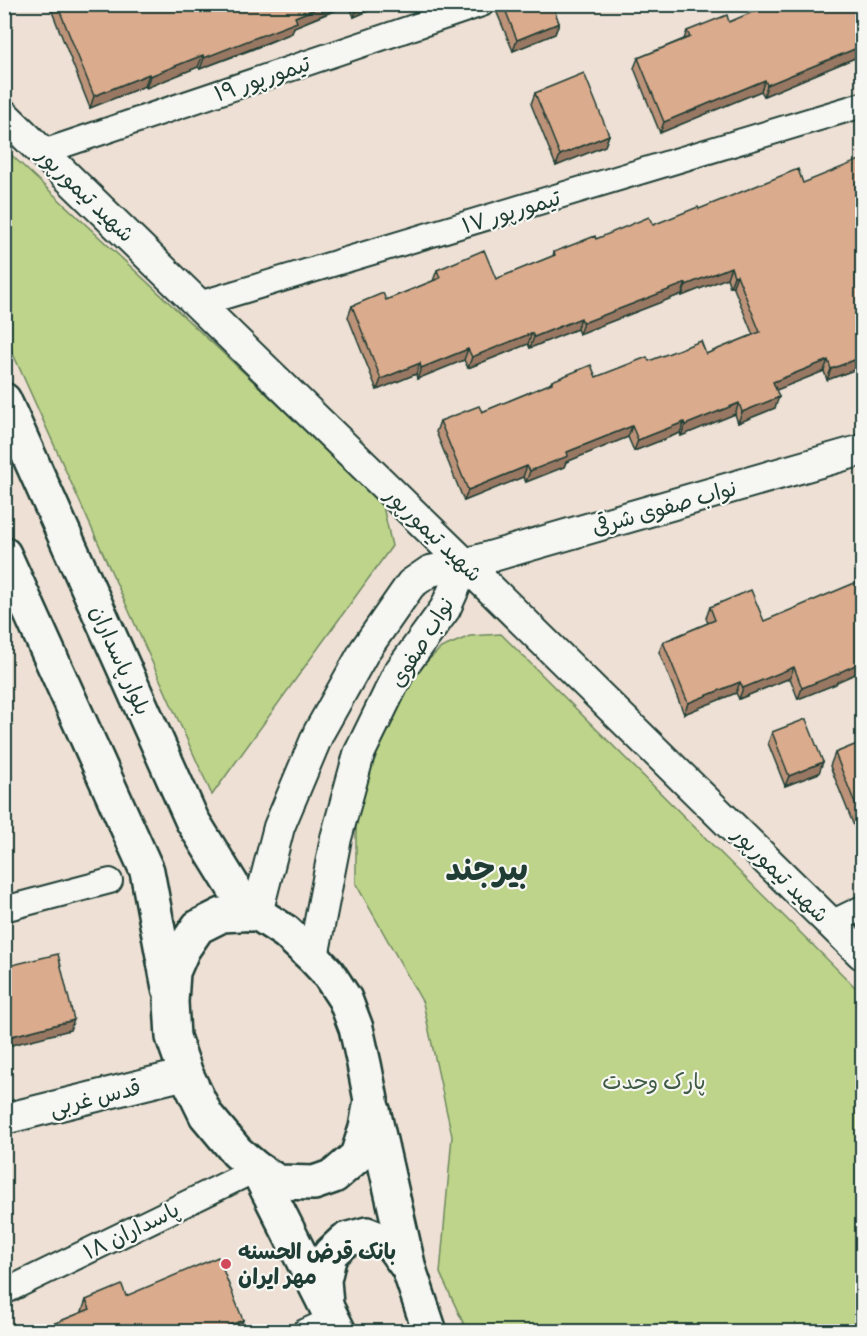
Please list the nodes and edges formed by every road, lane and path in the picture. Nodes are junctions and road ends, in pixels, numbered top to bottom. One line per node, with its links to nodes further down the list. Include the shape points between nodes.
1 (482, 4): 4 (street, تیمورپور ۱۹)
2 (862, 105): 5 (street, تیمورپور ۱۷)
3 (4, 115): 4 (street, شهید تیمورپور)
4 (43, 152): 5 (street, شهید تیمورپور)
5 (199, 304): 9 (street, شهید تیمورپور)
6 (4, 400): 14 (main road, بلوار پاسداران, via 192,820)
7 (862, 450): 9 (street, نواب صفوی شرقی)
8 (4, 554): 10 (main road)
9 (465, 564): 14 (street, نواب صفوی, via 430,572 411,584 365,650 319,732 279,827); 15 (street, شهید تیمورپور); 17 (street, نواب صفوی, via 445,609 399,672 359,753 336,838)
10 (13, 594): 18 (main road, via 147,871)
11 (110, 881): 13 (street)
12 (862, 908): 15 (street)
13 (4, 909)
14 (253, 914): 17 (main road, via 286,932); 18 (main road, via 222,915 198,927 173,972)
15 (831, 923): 16 (street, شهید تیمورپور)
16 (862, 954)
17 (313, 957): 20 (main road, via 345,999 356,1028)
18 (171, 1002): 19 (main road, via 173,1037)
19 (186, 1074): 21 (street, قدس غربی); 22 (main road, via 206,1115)
20 (370, 1100): 22 (main road, via 357,1156 334,1176 314,1183 278,1182); 23 (main road)
21 (4, 1119)
22 (257, 1169): 24 (street, پاسداران ۱۸); 25 (main road)
23 (409, 1269): 25 (main road, via 390,1243 367,1234 345,1240 330,1254 324,1280); 26 (main road)
24 (4, 1292)
25 (325, 1322)
26 (430, 1332)

